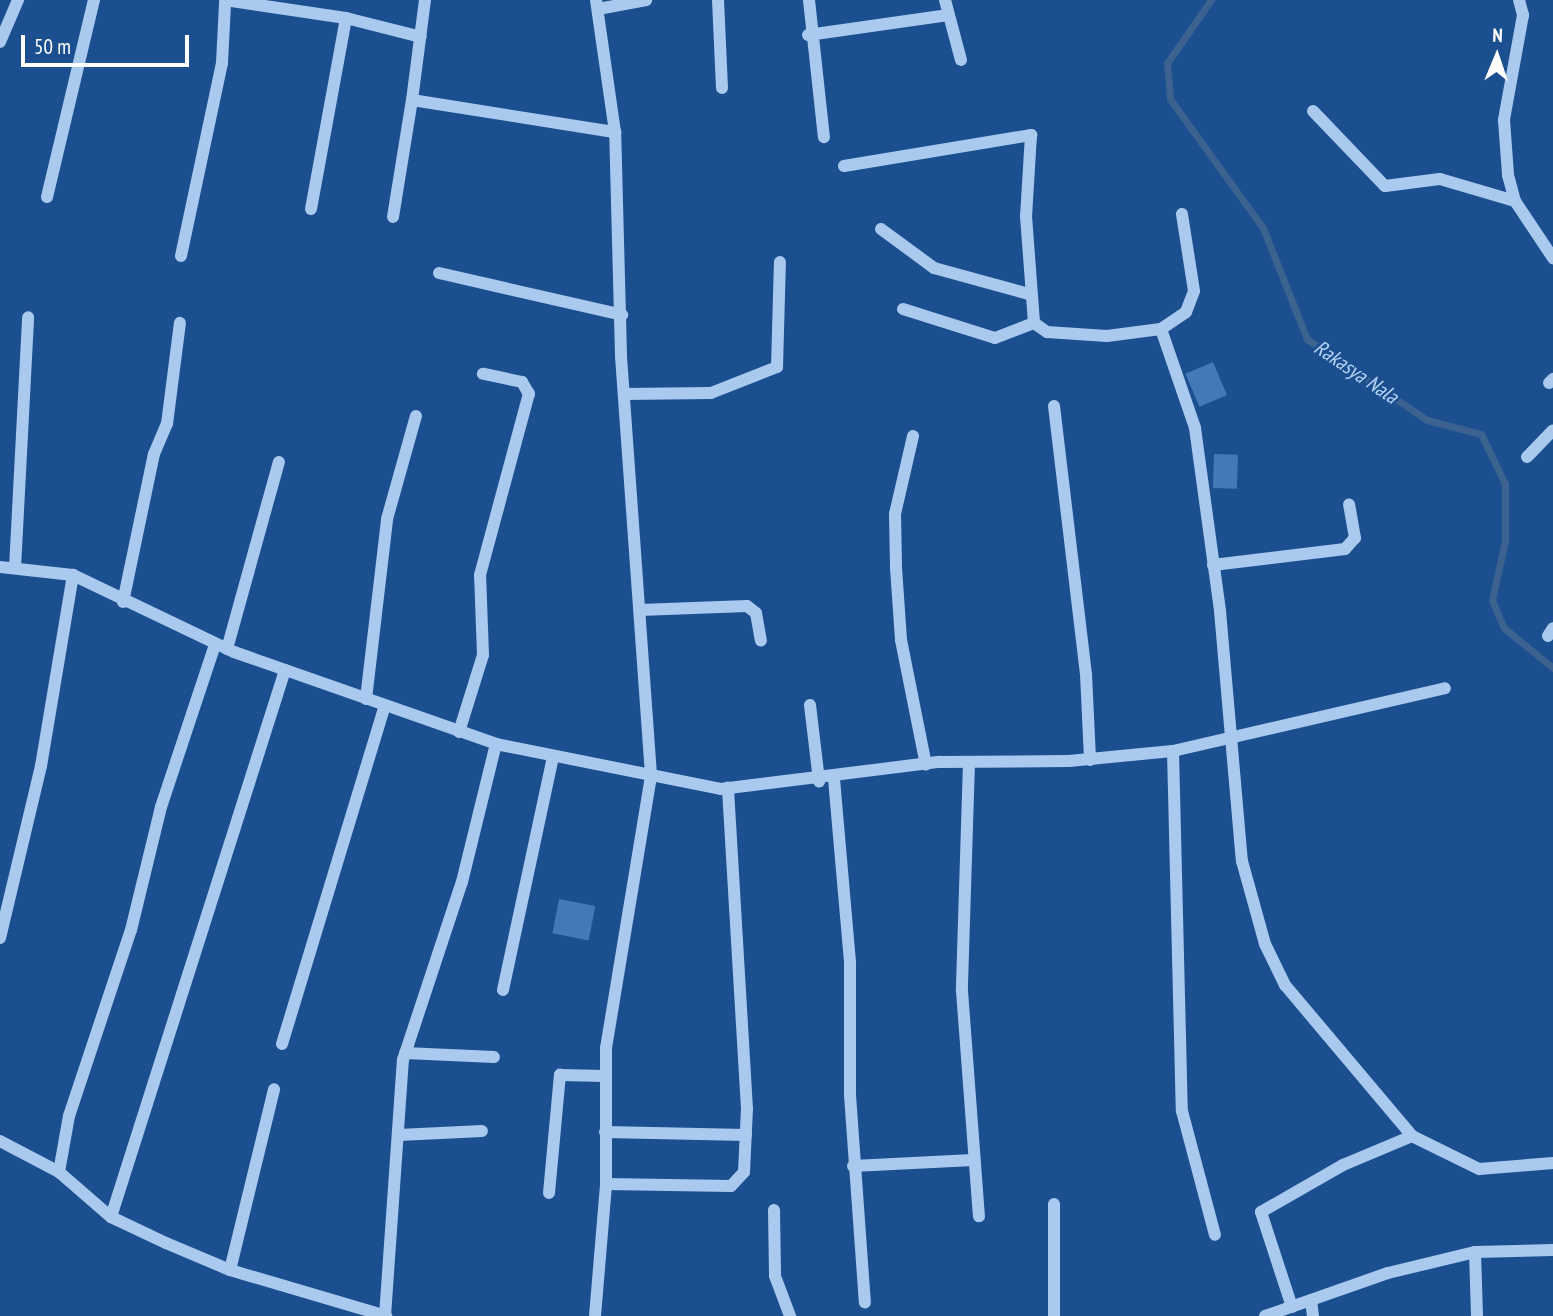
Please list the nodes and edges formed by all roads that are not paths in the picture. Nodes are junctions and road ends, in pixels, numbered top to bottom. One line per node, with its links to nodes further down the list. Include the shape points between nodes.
1 (18, 0): 15 (street)
2 (94, 0): 23 (street)
3 (425, 0): 14 (street)
4 (646, 0): 10 (street)
5 (718, 0): 17 (street)
6 (809, 0): 13 (street)
7 (945, 0): 11 (street)
8 (1519, 0): 24 (street, via 1523,15 1504,120)
9 (225, 1): 12 (street); 29 (street, via 222,63)
10 (597, 5): 20 (street)
11 (949, 15): 13 (street); 16 (street)
12 (346, 18): 14 (street); 25 (street)
13 (808, 35): 21 (street)
14 (421, 37): 18 (street)
15 (0, 42)
16 (961, 60)
17 (722, 88)
18 (412, 100): 20 (street); 27 (street)
19 (1313, 111): 24 (street, via 1385,186 1440,179)
20 (615, 132): 35 (street)
21 (824, 137)
22 (844, 166): 33 (street, via 1031,135)
23 (47, 197)
24 (1515, 201): 30 (street)
25 (311, 209)
26 (1182, 214): 39 (street, via 1194,291 1186,312)
27 (393, 217)
28 (881, 229): 33 (street, via 934,268)
29 (181, 256)
30 (1553, 258)
31 (780, 262): 41 (street, via 777,367 711,393)
32 (439, 273): 35 (street)
33 (1029, 294): 38 (street)
34 (903, 309): 38 (street, via 995,338)
35 (622, 315): 41 (street)
36 (28, 317): 51 (street)
37 (180, 323): 53 (street, via 167,424 154,454)
38 (1034, 323): 39 (street, via 1047,332 1107,336)
39 (1161, 329): 49 (street, via 1195,428)
40 (483, 374): 62 (street, via 522,382 529,394 480,575 482,655)
41 (625, 394): 54 (street)
42 (1054, 406): 67 (street, via 1086,674)
43 (416, 416): 59 (street, via 387,519)
44 (1553, 430): 46 (street)
45 (913, 436): 69 (street, via 895,514 896,568 901,640)
46 (1527, 457)
47 (279, 462): 56 (street)
48 (1349, 505): 49 (street, via 1354,538 1345,549)
49 (1213, 565): 63 (street)
50 (0, 567): 51 (street)
51 (15, 568): 52 (street)
52 (73, 575): 53 (street); 74 (street, via 41,766)
53 (123, 602): 56 (street)
54 (639, 610): 55 (street, via 747,606 757,613); 70 (street)
55 (761, 641)
56 (221, 647): 57 (street); 90 (street, via 69,1116)
57 (285, 670): 59 (street); 96 (street)
58 (1445, 688): 63 (street)
59 (366, 699): 61 (street)
60 (810, 705): 72 (street)
61 (386, 706): 62 (street); 76 (street)
62 (459, 732): 64 (street)
63 (1230, 738): 65 (street); 85 (street, via 1242,861 1265,944 1310,1021)
64 (496, 744): 66 (street); 77 (street, via 462,881)
65 (1173, 751): 67 (street); 97 (street, via 1182,1111)
66 (552, 756): 70 (street); 75 (street)
67 (1090, 760): 68 (street)
68 (968, 762): 69 (street); 87 (street, via 961,920)
69 (926, 765): 71 (street)
70 (651, 775): 73 (street); 79 (street)
71 (834, 779): 72 (street); 89 (street, via 850,963)
72 (819, 780): 73 (street)
73 (728, 789): 84 (street)
74 (0, 939)
75 (503, 990)
76 (282, 1044)
77 (405, 1053): 78 (street); 83 (street)
78 (494, 1057)
79 (605, 1076): 82 (street); 92 (street, via 560,1075)
80 (274, 1089): 100 (street)
81 (482, 1131): 83 (street)
82 (605, 1132): 84 (street); 91 (street)
83 (399, 1135): 104 (street)
84 (746, 1135): 91 (street, via 744,1172 731,1186)
85 (1412, 1136): 88 (street, via 1479,1169); 103 (street, via 1343,1165 1261,1212)
86 (0, 1142): 90 (street)
87 (974, 1160): 89 (street); 95 (street)
88 (1553, 1163)
89 (853, 1166): 102 (street)
90 (59, 1172): 96 (street)
91 (607, 1184): 105 (street)
92 (549, 1193)
93 (1054, 1204): 107 (street)
94 (774, 1210): 106 (street, via 775,1276)
95 (979, 1216)
96 (111, 1217): 100 (street)
97 (1215, 1235)
98 (1553, 1250): 99 (street)
99 (1475, 1252): 101 (street); 110 (street)
100 (230, 1270): 104 (street)
101 (1311, 1300): 103 (street); 109 (street)
102 (865, 1302)
103 (1292, 1307): 108 (street)
104 (385, 1316)
105 (595, 1316)
106 (790, 1316)
107 (1054, 1316)
108 (1265, 1316)
109 (1313, 1316)
110 (1477, 1316)

